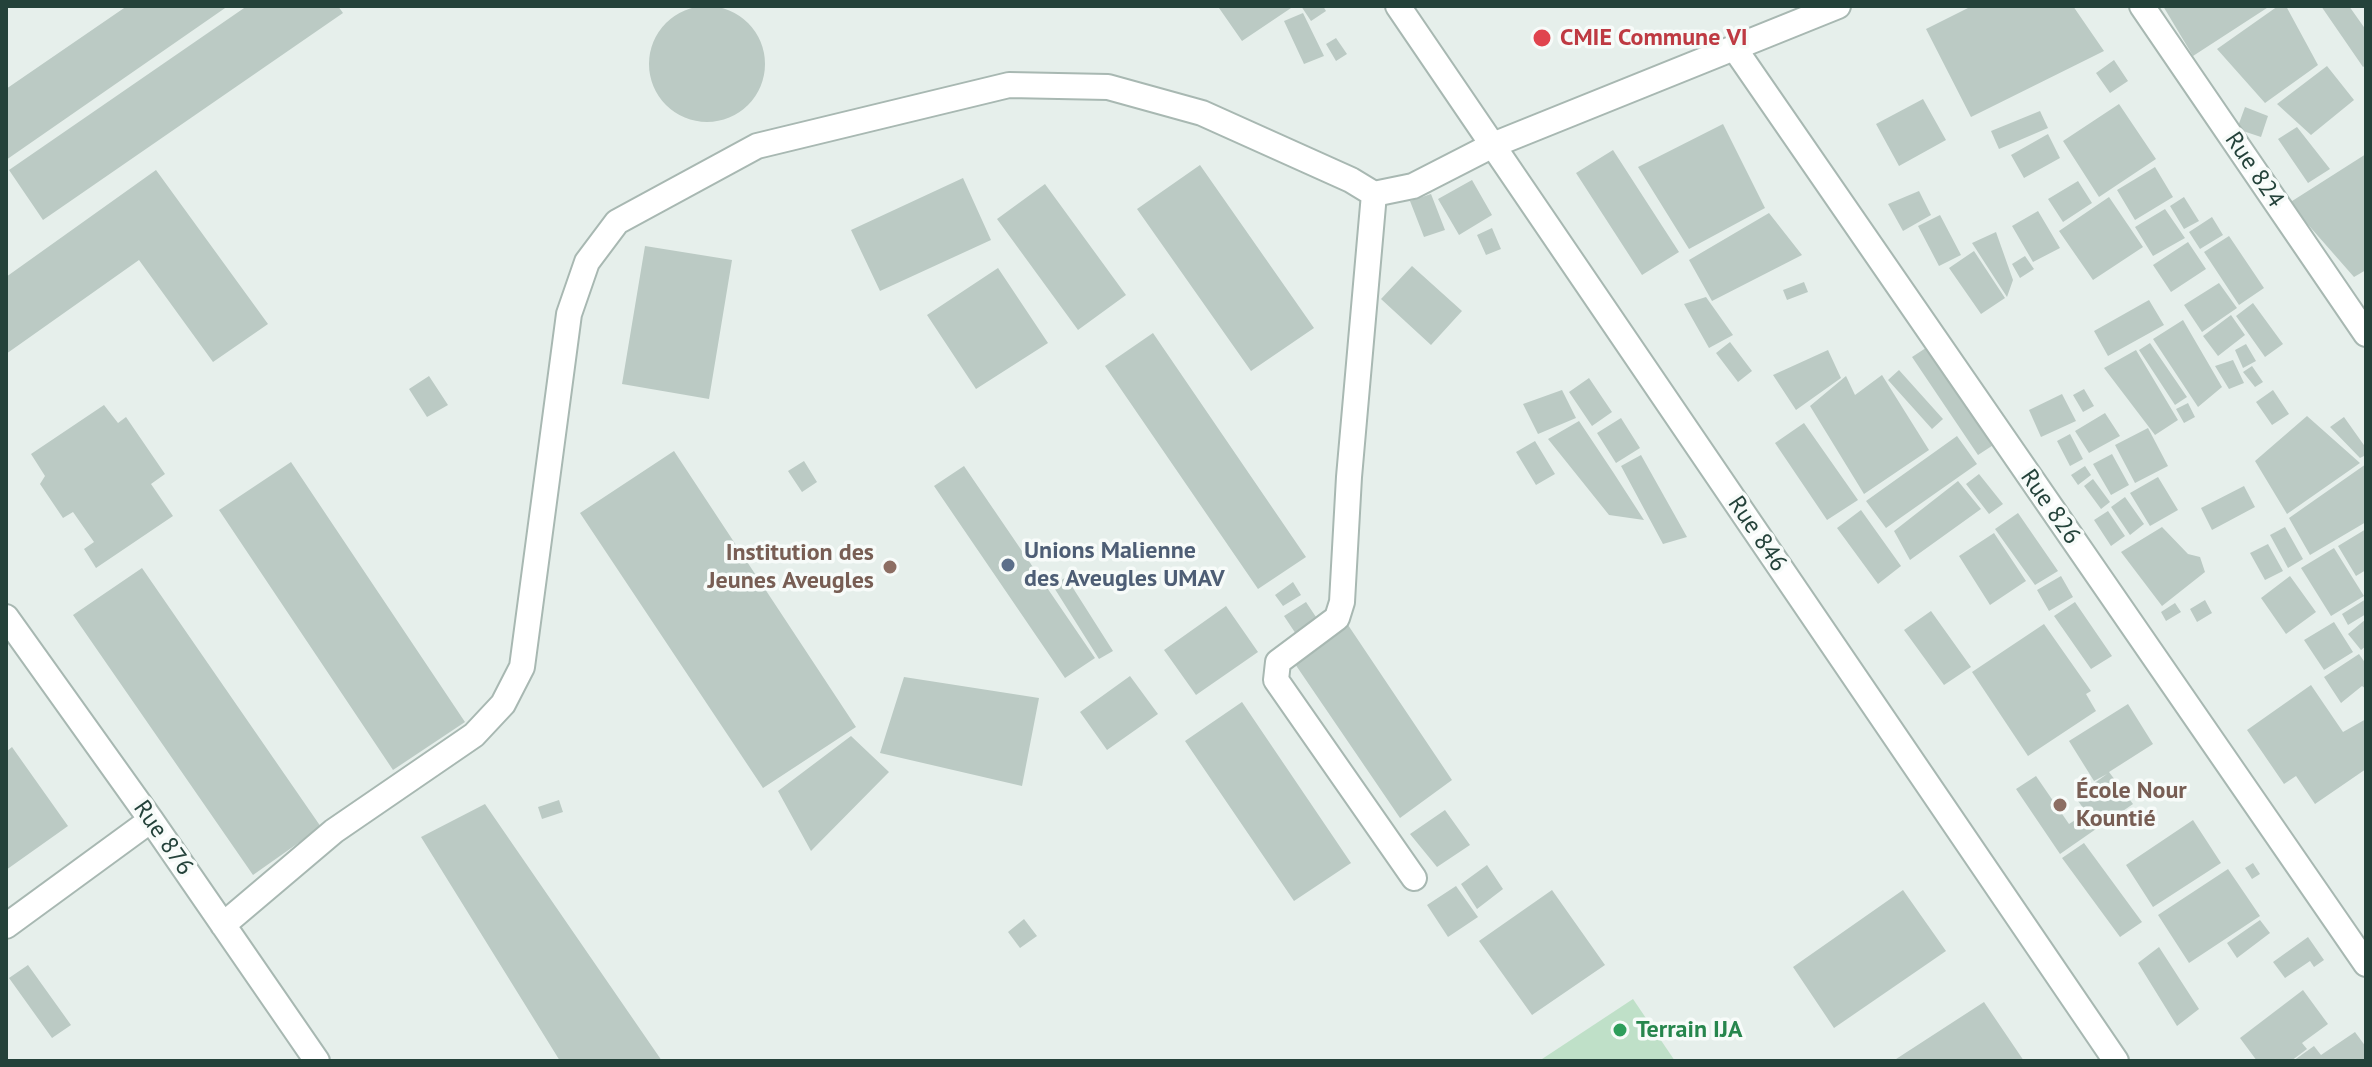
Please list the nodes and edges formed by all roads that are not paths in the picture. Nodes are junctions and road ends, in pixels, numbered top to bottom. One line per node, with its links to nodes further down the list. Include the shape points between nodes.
1 (1398, 6): 5 (street, Rue 846)
2 (1838, 6): 4 (street)
3 (2142, 6): 7 (street, Rue 824)
4 (1735, 49): 5 (street); 13 (street, Rue 826)
5 (1493, 145): 6 (street, via 1413,186); 15 (street, Rue 846)
6 (1374, 194): 10 (street, via 1342,602 1337,618 1278,662 1276,680); 11 (street, via 1202,113 1108,87 1009,85 757,146 617,222 587,262 569,314 522,667 503,704 474,735 334,831)
7 (2366, 334)
8 (6, 617): 9 (street, Rue 876)
9 (151, 820): 11 (street, Rue 876); 12 (street)
10 (1414, 878)
11 (223, 925): 14 (street, Rue 876)
12 (6, 926)
13 (2366, 964)
14 (317, 1061)
15 (2116, 1061)

